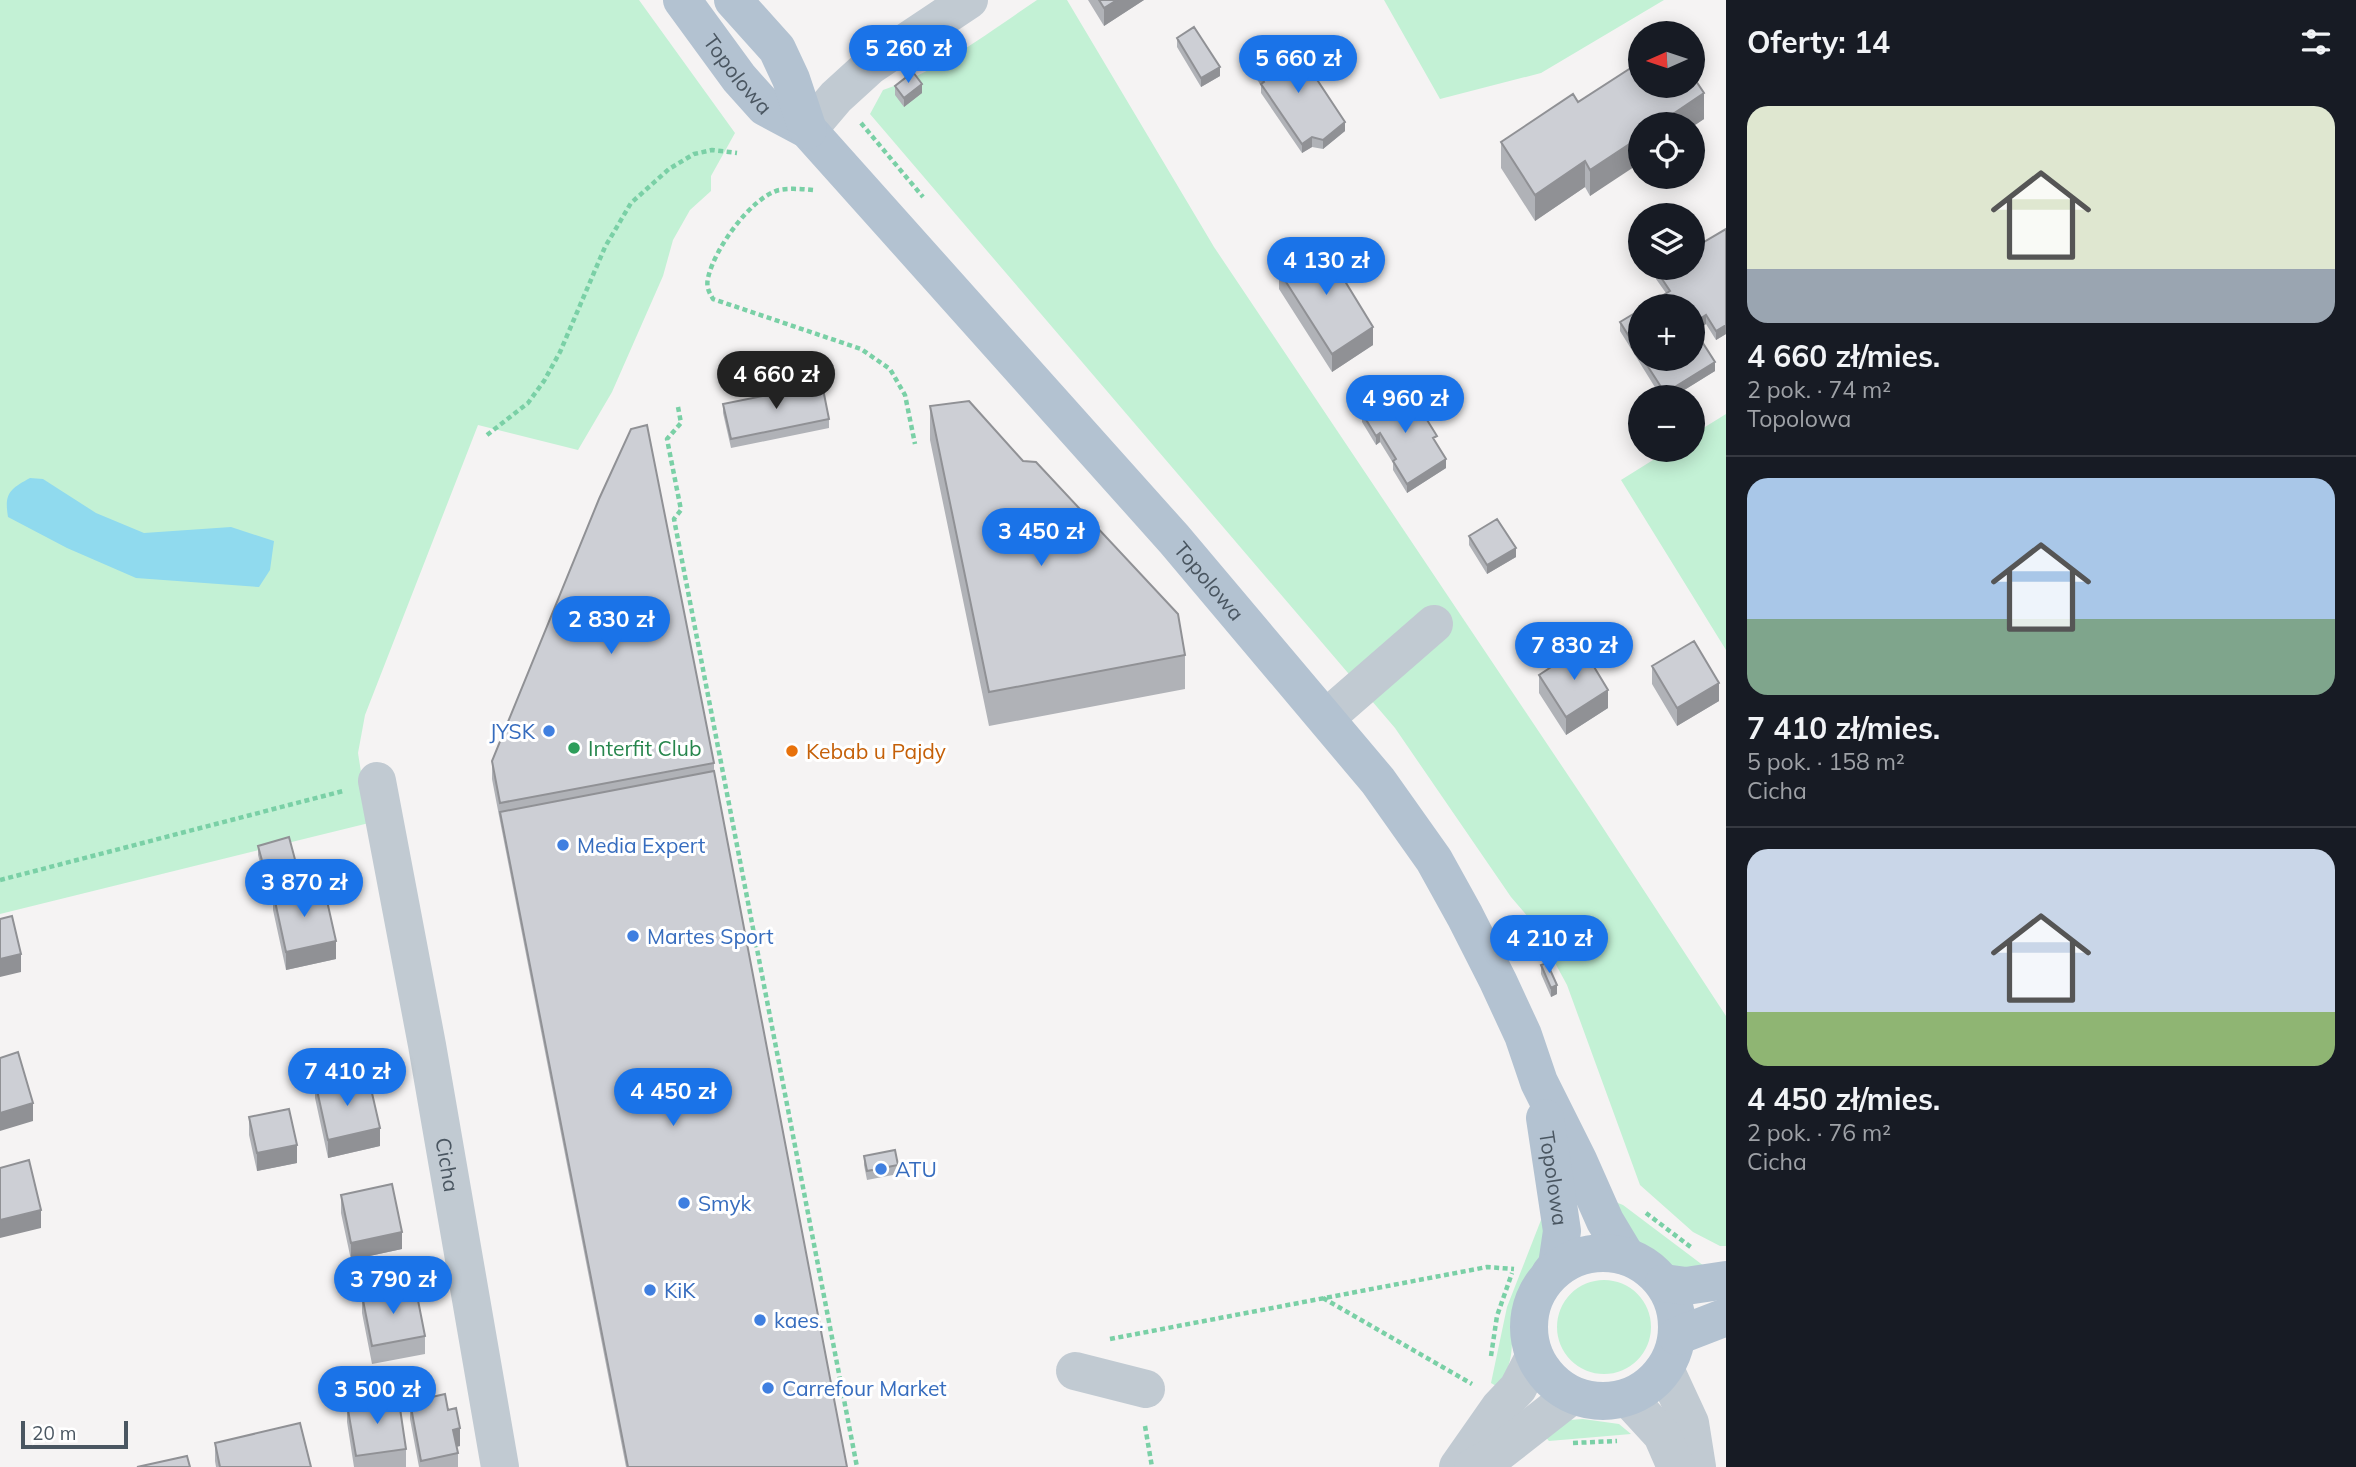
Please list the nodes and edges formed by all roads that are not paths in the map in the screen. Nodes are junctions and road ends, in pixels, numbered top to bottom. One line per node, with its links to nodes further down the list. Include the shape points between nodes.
1 (682, 0): 4 (main road, Topolowa, via 765,107)
2 (733, 0): 4 (main road, Topolowa, via 776,49)
3 (969, 0): 4 (street, via 870,66)
4 (808, 130): 6 (main road, Topolowa, via 1174,539)
5 (1434, 624): 6 (street)
6 (1326, 719): 8 (main road, Topolowa, via 1378,781 1434,860 1498,981)
7 (377, 781): 20 (street, Cicha)
8 (1539, 1082): 9 (main road, Topolowa); 10 (main road, Topolowa, via 1562,1231 1557,1265)
9 (1626, 1256): 10 (main road, via 1599,1252); 12 (main road)
10 (1527, 1269): 15 (main road, Topolowa, via 1537,1292 1529,1313)
11 (1726, 1280): 12 (main road, via 1686,1286)
12 (1664, 1283): 14 (main road, via 1675,1308)
13 (1726, 1317): 14 (main road)
14 (1671, 1352): 19 (main road, via 1649,1387); 24 (street)
15 (1534, 1357): 18 (main road, via 1549,1380); 21 (street, via 1518,1388)
16 (1075, 1371): 17 (street)
17 (1146, 1389)
18 (1571, 1396): 19 (main road, via 1599,1403); 22 (street)
19 (1628, 1398): 23 (street, via 1662,1435)
20 (500, 1467)
21 (1458, 1467)
22 (1474, 1467)
23 (1676, 1467)
24 (1697, 1467)

